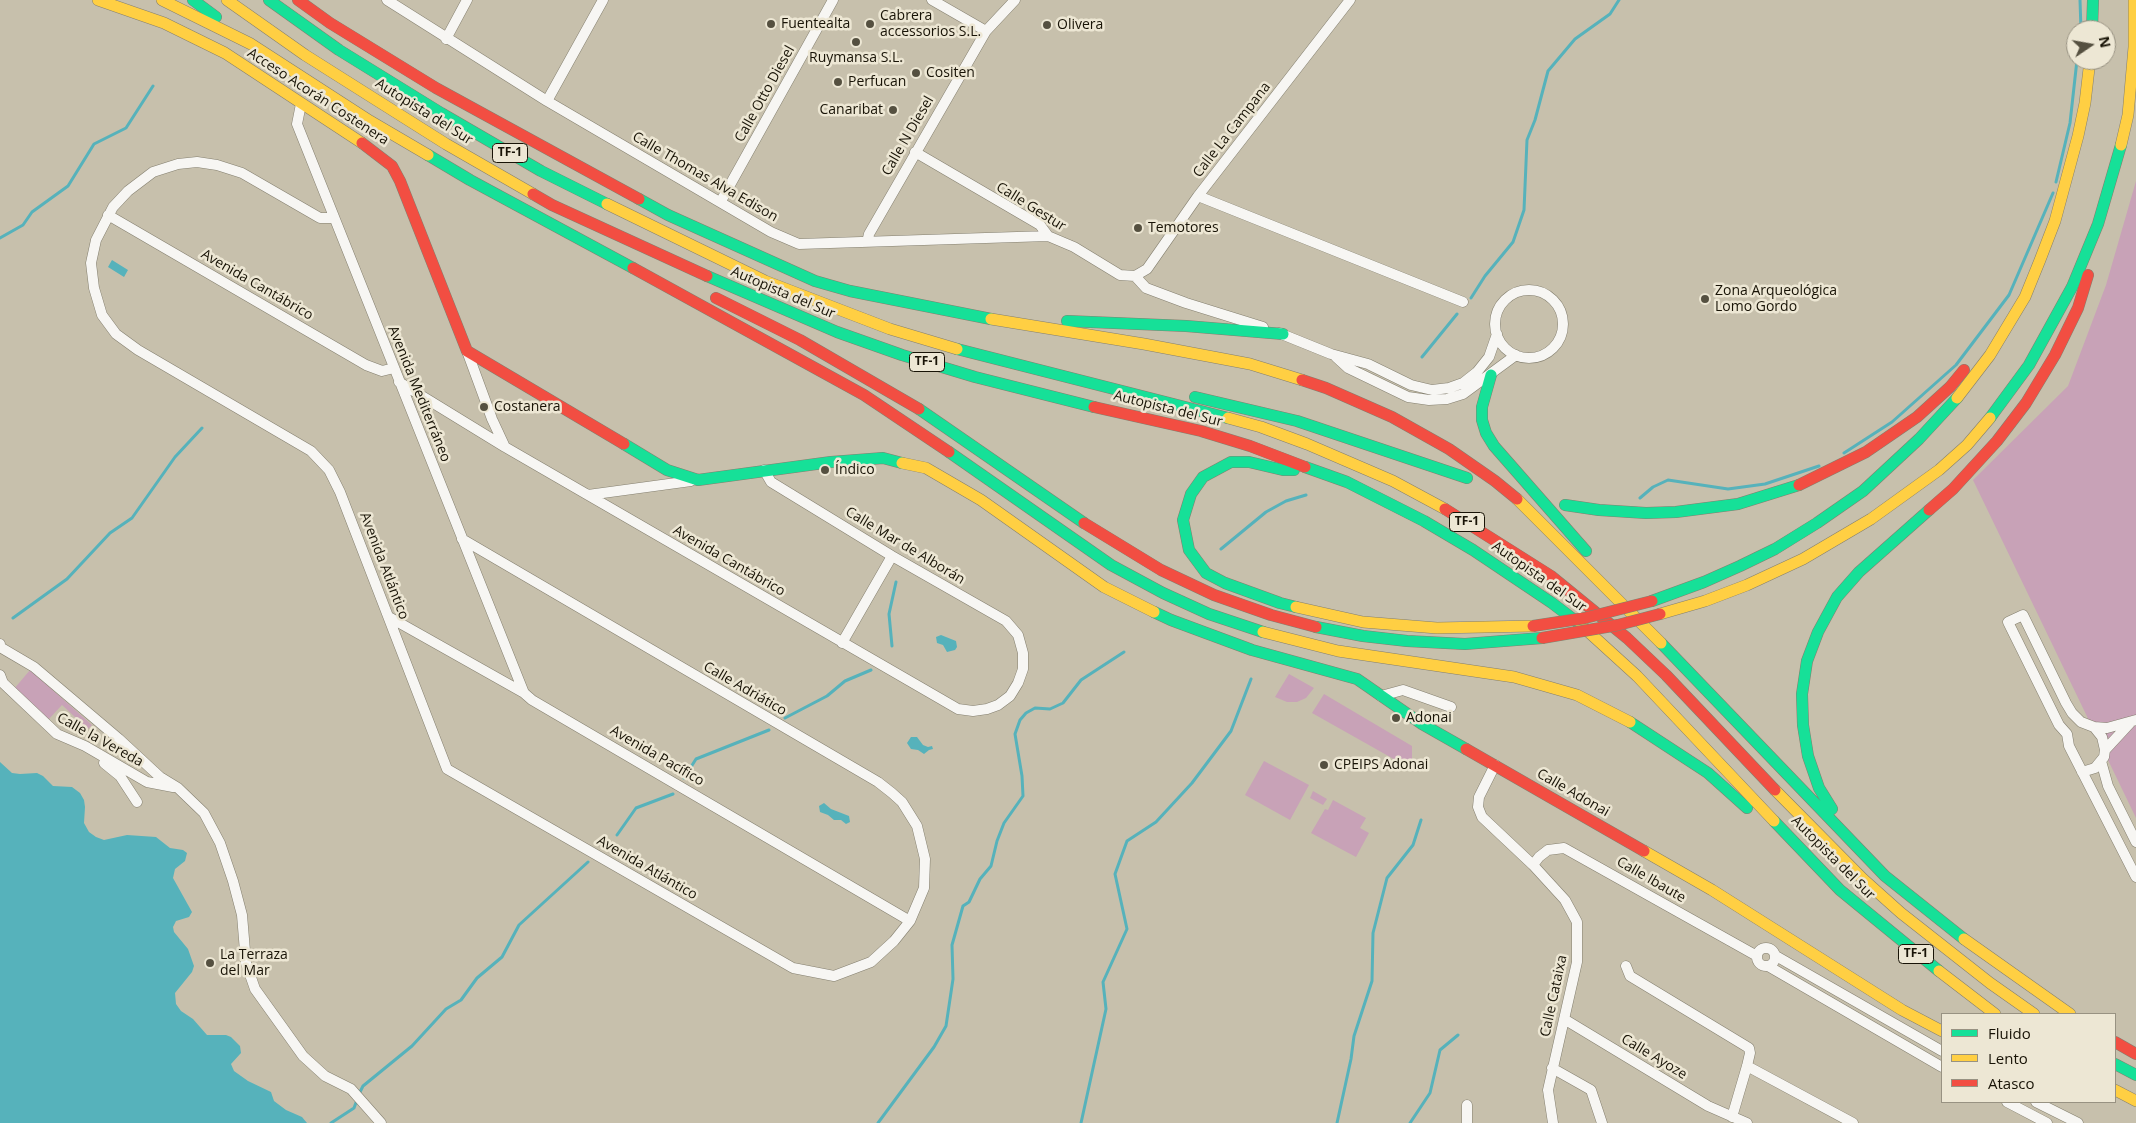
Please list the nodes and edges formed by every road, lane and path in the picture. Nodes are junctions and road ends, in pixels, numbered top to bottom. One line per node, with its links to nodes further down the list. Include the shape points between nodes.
1 (98, 0): 22 (main road, Acceso Acorán Costenera, via 192,36 225,53)
2 (162, 0): 19 (main road)
3 (193, 0): 19 (main road)
4 (228, 0): 27 (main road, Autopista del Sur / TF-1, via 322,66 446,144)
5 (269, 0): 46 (main road, Autopista del Sur / TF-1, via 339,50 515,156 734,267 890,329 981,357)
6 (298, 0): 37 (main road, via 436,88 668,215 815,281)
7 (387, 0): 18 (street, Calle Thomas Alva Edison)
8 (468, 0): 18 (street)
9 (603, 0): 21 (street)
10 (833, 0): 26 (street, Calle Otto Diesel)
11 (932, 0): 17 (street)
12 (1016, 0): 17 (street, Calle N Diesel)
13 (1350, 0): 25 (street, Calle La Campana)
14 (2093, 0): 16 (main road)
15 (2134, 0): 24 (main road, via 2128,115)
16 (2092, 20)
17 (986, 31): 23 (street, Calle N Diesel)
18 (446, 38): 21 (street, Calle Thomas Alva Edison)
19 (251, 44): 92 (main road, via 370,121 470,180 864,395 1111,565 1163,593 1210,614 1273,635 1338,651 1514,677 1577,695 1626,720 1708,774 1809,872)
20 (2089, 70): 32 (main road, via 2078,136 2055,221)
21 (547, 101): 26 (street, Calle Thomas Alva Edison)
22 (301, 104): 29 (street, Avenida Mediterráneo, via 297,124); 40 (main road, Acceso Acorán Costenera, via 392,166)
23 (914, 152): 30 (street, Calle Gestur, via 1040,225); 31 (street, Calle N Diesel, via 868,234)
24 (2115, 170): 35 (main road, bridge, via 2072,287 2028,365 1967,445 1939,470 1871,519 1802,559 1747,585 1705,601 1618,625 1542,638 1465,644 1363,636 1299,623 1214,594 1161,570 1095,530 911,403 800,340); 90 (main road, via 2115,184 2104,226 2078,308 2026,403 1998,442 1953,489 1859,572 1837,597 1807,661 1802,694 1803,725 1808,756 1819,788 1842,823)
25 (1198, 196): 34 (street, Calle La Campana, via 1147,269); 36 (street)
26 (721, 201): 31 (street, Calle Thomas Alva Edison, via 771,232 799,244)
27 (552, 205): 33 (main road, via 587,232); 54 (main road, Autopista del Sur / TF-1, via 764,302 884,348 1037,393 1201,432)
28 (108, 215): 29 (street, Avenida Atlántico, via 128,191 153,172 197,162 242,173 320,218); 43 (street, Avenida Cantábrico, via 366,365 382,371); 66 (street, Avenida Atlántico, via 96,240 91,263 102,315 116,334 138,350 311,451 329,470 340,492)
29 (334, 218): 43 (street, Avenida Mediterráneo)
30 (1048, 236): 31 (street, Calle Thomas Alva Edison); 34 (street, Calle Gestur, via 1074,247 1120,275)
31 (867, 242)
32 (2040, 260): 54 (main road, bridge, via 2025,297 1985,362 1956,400 1864,491 1775,549 1704,582 1652,601 1585,618 1533,626 1438,628 1363,622 1280,603 1225,583 1206,572 1189,550 1182,520 1191,494 1203,477 1231,462 1249,462 1283,470); 60 (main road, via 1988,342 1950,387 1917,417 1835,469 1802,484 1738,504 1706,509 1646,513)
33 (672, 276)
34 (1135, 276): 38 (street, via 1146,288 1186,304)
35 (706, 294)
36 (1463, 302)
37 (952, 313): 38 (main road); 67 (main road, via 1250,364 1326,388 1392,418 1449,449 1495,481 1526,507)
38 (1283, 334): 41 (street)
39 (1497, 334): 41 (street, via 1489,357 1477,372 1463,383 1449,388 1432,390 1410,385 1368,364); 42 (street, via 1504,347); 42 (street, via 1496,319 1501,304 1512,294 1527,289 1542,292 1555,300 1562,314 1563,330 1557,344 1546,354 1531,358)
40 (467, 352): 49 (street); 52 (main road)
41 (1331, 354): 44 (street, via 1348,368 1408,397 1429,400 1464,394)
42 (1516, 355): 44 (street)
43 (394, 368): 45 (street, Avenida Mediterráneo)
44 (1491, 375): 67 (main road, via 1482,407 1482,420 1494,446)
45 (399, 382): 47 (street, Avenida Cantábrico); 48 (street, Avenida Mediterráneo)
46 (1142, 396): 55 (main road, via 1184,395 1297,421); 99 (main road, Autopista del Sur / TF-1, via 1261,427 1393,480 1472,525 1550,576 1627,638 1666,675 1863,879 1901,913)
47 (429, 401): 48 (street, via 420,402); 50 (street, Avenida Cantábrico)
48 (413, 413): 62 (street, Avenida Mediterráneo)
49 (492, 419): 50 (street, via 485,428); 51 (street)
50 (477, 430): 51 (street, Avenida Cantábrico)
51 (505, 447): 59 (street, Avenida Cantábrico)
52 (663, 467): 56 (main road, via 684,478); 57 (street)
53 (764, 470): 56 (main road, Calle Adonai); 64 (street, Calle Mar de Alborán, via 771,482); 75 (main road, Calle Adonai, via 883,458 926,468 982,500 1104,587 1171,620 1252,650 1357,679)
54 (1319, 471): 92 (main road, Autopista del Sur / TF-1, via 1424,521 1473,550 1595,636 1638,676)
55 (1467, 478)
56 (698, 480): 57 (street)
57 (657, 486): 58 (street)
58 (615, 492): 59 (street); 61 (street)
59 (588, 495): 61 (street, Avenida Cantábrico)
60 (1565, 505)
61 (619, 513): 68 (street, Avenida Cantábrico)
62 (462, 540): 63 (street, Calle Adriático); 65 (street, Avenida Mediterráneo)
63 (488, 556): 65 (street, via 479,561); 93 (street, Calle Adriático, via 892,793 902,802 917,826 925,859 924,888)
64 (892, 556): 68 (street); 70 (street, Calle Mar de Alborán, via 1006,621 1018,635)
65 (475, 572): 71 (street, Avenida Mediterráneo)
66 (389, 617): 73 (street, Avenida Pacífico); 93 (street, Avenida Atlántico, via 447,769 793,968 834,976 871,962)
67 (1651, 632): 90 (main road)
68 (842, 643): 70 (street, Avenida Cantábrico, via 958,709 973,711 998,705 1010,696 1023,669)
69 (0, 646): 86 (street, via 34,667 160,777)
70 (1023, 652)
71 (514, 668): 73 (street, via 509,675); 74 (street, Avenida Mediterráneo)
72 (0, 675): 81 (street, Calle la Vereda, via 3,683 46,726)
73 (497, 678): 74 (street, Avenida Pacífico)
74 (524, 693): 93 (street, Avenida Pacífico)
75 (1381, 696): 76 (street, via 1403,690); 84 (main road, Calle Adonai, via 1422,724)
76 (1451, 707)
77 (2133, 721): 79 (street, via 2107,728); 82 (street)
78 (2081, 722): 79 (street); 80 (street, via 2072,725); 80 (street, via 2066,703 2022,615 2008,622 2059,726)
79 (2094, 727): 82 (street, via 2102,737)
80 (2067, 734): 85 (street, via 2069,746)
81 (85, 746): 86 (street, Calle la Vereda, via 147,782); 87 (street, via 88,752 120,776)
82 (2105, 750): 83 (street)
83 (2101, 761): 85 (street, via 2095,768); 88 (street, via 2108,786)
84 (1495, 765): 89 (street, Calle Cataixa, via 1479,797 1478,807 1482,817); 102 (main road, Calle Adonai, via 1712,890 1902,1010)
85 (2082, 772): 91 (street)
86 (178, 788): 119 (street, via 204,813 220,843 242,915 246,963 255,989 303,1056 324,1076 351,1089)
87 (137, 802)
88 (2136, 842)
89 (1533, 865): 94 (street, Calle Ibaute, via 1548,850 1564,848); 101 (street, Calle Cataixa, via 1565,900 1577,922 1577,962)
90 (1886, 876): 100 (main road, via 1966,941)
91 (2136, 877)
92 (1840, 890): 98 (main road, Autopista del Sur / TF-1)
93 (910, 921)
94 (1757, 956): 95 (street, via 1767,947); 97 (street, via 1762,965)
95 (1776, 956): 97 (street, via 1773,964); 103 (street)
96 (1626, 966): 109 (street, via 1630,976 1745,1044 1750,1053)
97 (1768, 966): 106 (street)
98 (1994, 1013)
99 (2033, 1013)
100 (2069, 1013)
101 (1564, 1019): 111 (street, Calle Cataixa); 118 (street, Calle Ayoze, via 1708,1106)
102 (1941, 1030)
103 (1921, 1040): 105 (street); 106 (street)
104 (2116, 1043): 107 (main road)
105 (1941, 1051)
106 (1915, 1052): 110 (street)
107 (2136, 1054)
108 (2116, 1065): 112 (main road)
109 (1747, 1066): 118 (street); 124 (street)
110 (1941, 1066)
111 (1552, 1068): 121 (street, Calle Cataixa, via 1548,1090); 122 (street, via 1591,1090)
112 (2136, 1076)
113 (2116, 1091): 114 (main road)
114 (2136, 1102)
115 (2009, 1103): 125 (street)
116 (2038, 1103): 126 (street)
117 (1467, 1105): 120 (street)
118 (1732, 1117): 123 (street, Calle Ayoze)
119 (381, 1123)
120 (1467, 1123)
121 (1553, 1123)
122 (1602, 1123)
123 (1747, 1123)
124 (1853, 1123)
125 (2047, 1123)
126 (2078, 1123)

